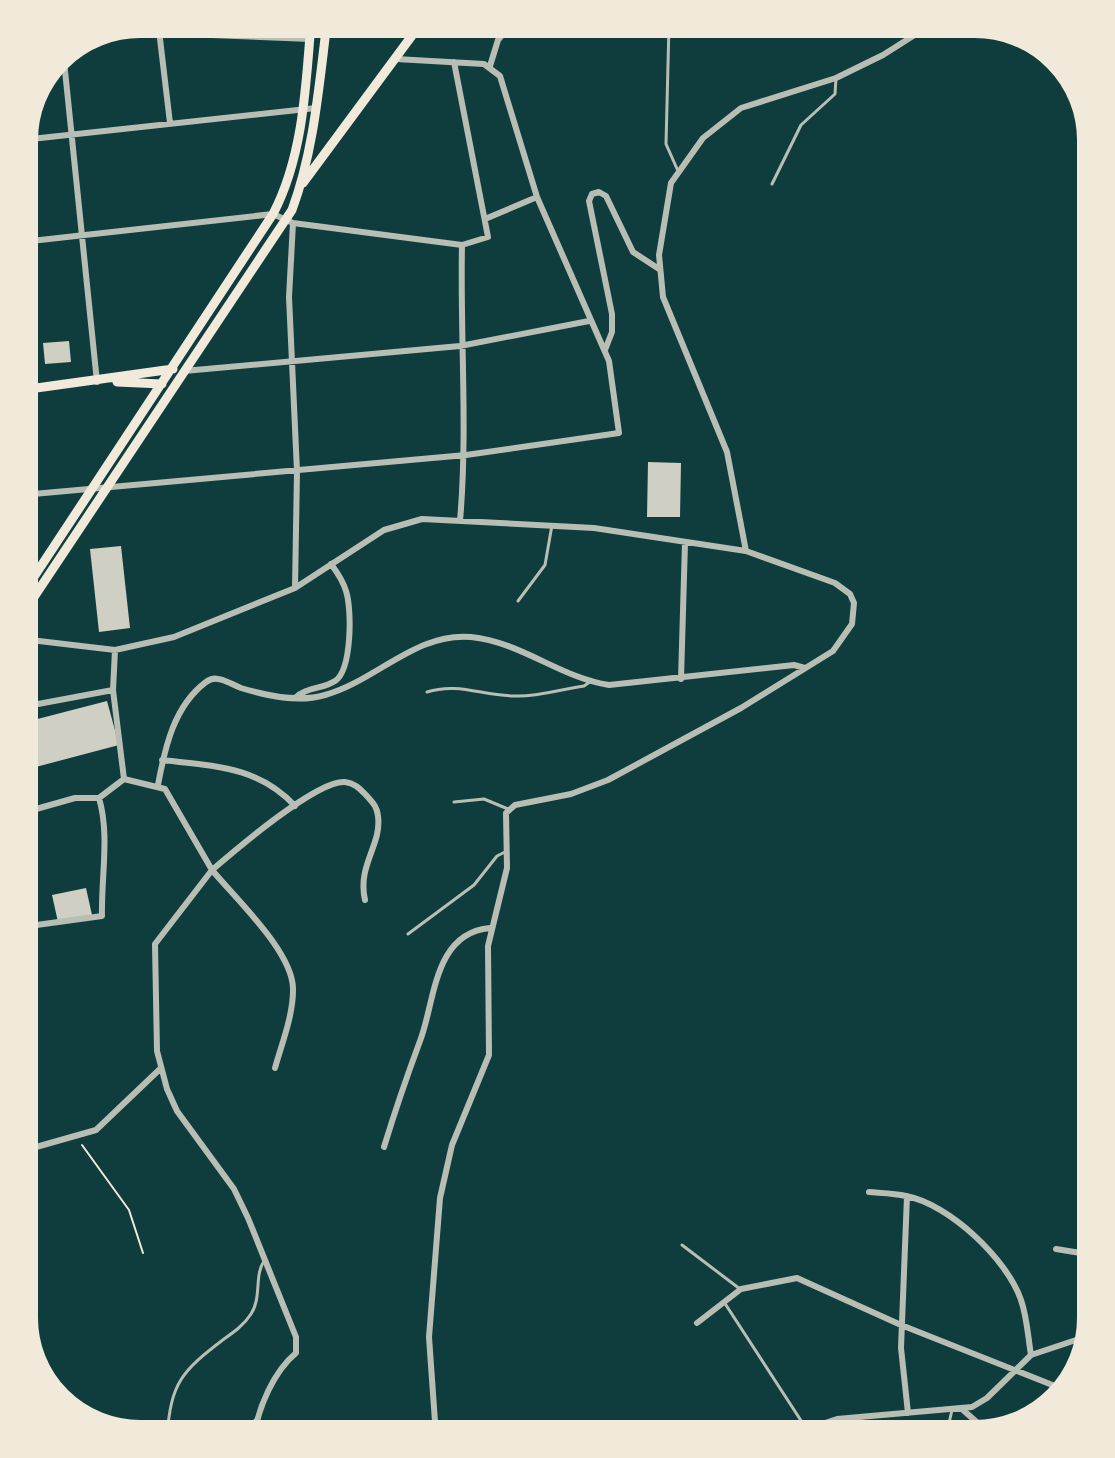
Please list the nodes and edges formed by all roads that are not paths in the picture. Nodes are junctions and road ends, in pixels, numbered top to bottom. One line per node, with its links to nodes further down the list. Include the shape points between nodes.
1 (159, 36): 17 (street)
2 (234, 36): 9 (street)
3 (310, 36): 9 (main road)
4 (325, 36): 15 (main road)
5 (412, 36): 10 (main road)
6 (501, 36): 12 (street)
7 (669, 36): 20 (lane, via 666,144)
8 (913, 36): 14 (street)
9 (310, 39): 16 (main road)
10 (396, 59): 11 (street); 22 (main road)
11 (454, 62): 12 (street); 26 (street)
12 (490, 66): 24 (street, via 500,76)
13 (65, 70): 18 (street)
14 (836, 78): 20 (street, via 741,108 703,138); 21 (lane, via 835,94 801,125)
15 (316, 108): 16 (street); 22 (main road)
16 (303, 109): 17 (street); 23 (main road)
17 (170, 123): 18 (street)
18 (72, 136): 19 (street); 28 (street)
19 (36, 139)
20 (678, 171): 31 (street, via 671,183)
21 (772, 184)
22 (301, 186): 23 (main road); 27 (main road)
23 (288, 187): 25 (main road)
24 (537, 197): 26 (street); 32 (street)
25 (273, 214): 27 (street); 28 (street); 36 (main road)
26 (485, 219): 30 (street, via 488,237)
27 (289, 221): 30 (street); 35 (street); 37 (main road)
28 (82, 237): 29 (street); 38 (street)
29 (36, 241)
30 (462, 245): 33 (street)
31 (659, 269): 34 (street, via 633,252 606,196 592,194 589,201 612,314); 50 (street, via 672,323 727,452)
32 (589, 321): 33 (street); 34 (street)
33 (460, 346): 35 (street); 42 (street)
34 (605, 350): 42 (street, via 619,433)
35 (290, 363): 37 (street); 43 (street)
36 (171, 369): 37 (main road); 38 (main road); 39 (main road)
37 (184, 371): 40 (main road)
38 (97, 382): 39 (main road); 41 (main road)
39 (160, 384): 40 (main road); 45 (main road)
40 (175, 385): 44 (main road)
41 (36, 389)
42 (466, 455): 43 (street); 47 (street)
43 (297, 471): 44 (street); 53 (street)
44 (110, 485): 45 (street); 54 (main road)
45 (91, 489): 46 (street); 52 (main road)
46 (36, 494)
47 (460, 521): 48 (street); 51 (street, via 402,523)
48 (552, 525): 49 (street); 55 (lane, via 545,565)
49 (685, 543): 50 (street); 59 (street)
50 (746, 551): 58 (street, via 835,583 850,594 854,613 848,635)
51 (331, 564): 53 (street); 63 (street, via 349,605 345,668 332,683)
52 (36, 573)
53 (295, 588): 57 (street, via 174,637)
54 (36, 594)
55 (518, 601)
56 (36, 641): 57 (street)
57 (115, 650): 61 (street)
58 (805, 668): 59 (street); 72 (street, via 608,780)
59 (681, 679): 60 (street, via 620,685)
60 (591, 681): 62 (lane, via 528,696 462,687); 63 (street, via 516,649 452,637 426,643 325,695)
61 (113, 690): 64 (street); 66 (street)
62 (427, 692)
63 (295, 698): 65 (street, via 210,680 171,726)
64 (36, 704)
65 (162, 760): 67 (street); 70 (street, via 243,771 276,787)
66 (124, 779): 67 (street); 68 (street)
67 (158, 785): 74 (street, via 171,797)
68 (99, 798): 71 (street, via 75,798); 76 (street, via 106,822 102,916)
69 (454, 802): 72 (lane, via 484,799)
70 (295, 806): 74 (street); 75 (street, via 345,782 375,804 378,828 362,876)
71 (36, 809)
72 (508, 809): 73 (street)
73 (507, 851): 77 (street); 78 (lane, via 474,885)
74 (212, 870): 79 (street, via 289,967 294,993); 80 (street, via 155,944)
75 (365, 900)
76 (36, 925)
77 (490, 928): 81 (street, via 460,940 437,975); 102 (street, via 489,1055 452,1145 440,1198 429,1337)
78 (408, 934)
79 (275, 1068)
80 (160, 1069): 82 (street, via 96,1130); 88 (street, via 177,1111 234,1189)
81 (384, 1147)
82 (36, 1148)
83 (869, 1192): 84 (street)
84 (907, 1196): 92 (street); 94 (street, via 971,1232 1002,1267 1021,1300)
85 (682, 1245): 89 (lane)
86 (1056, 1249): 87 (street)
87 (1079, 1253)
88 (265, 1260): 100 (street, via 297,1348 279,1371); 101 (lane, via 249,1316 180,1378)
89 (741, 1289): 90 (street); 92 (street, via 797,1278)
90 (724, 1302): 91 (street); 103 (lane)
91 (697, 1323)
92 (901, 1325): 95 (street); 99 (street)
93 (1076, 1340): 94 (street)
94 (1031, 1355): 95 (street)
95 (1018, 1369): 96 (street); 98 (street, via 987,1398)
96 (1054, 1385)
97 (952, 1410): 98 (street); 99 (street); 105 (lane)
98 (963, 1410): 106 (street)
99 (908, 1413): 104 (street)
100 (257, 1420)
101 (168, 1422)
102 (435, 1422)
103 (805, 1422)
104 (825, 1422)
105 (949, 1422)
106 (977, 1422)

